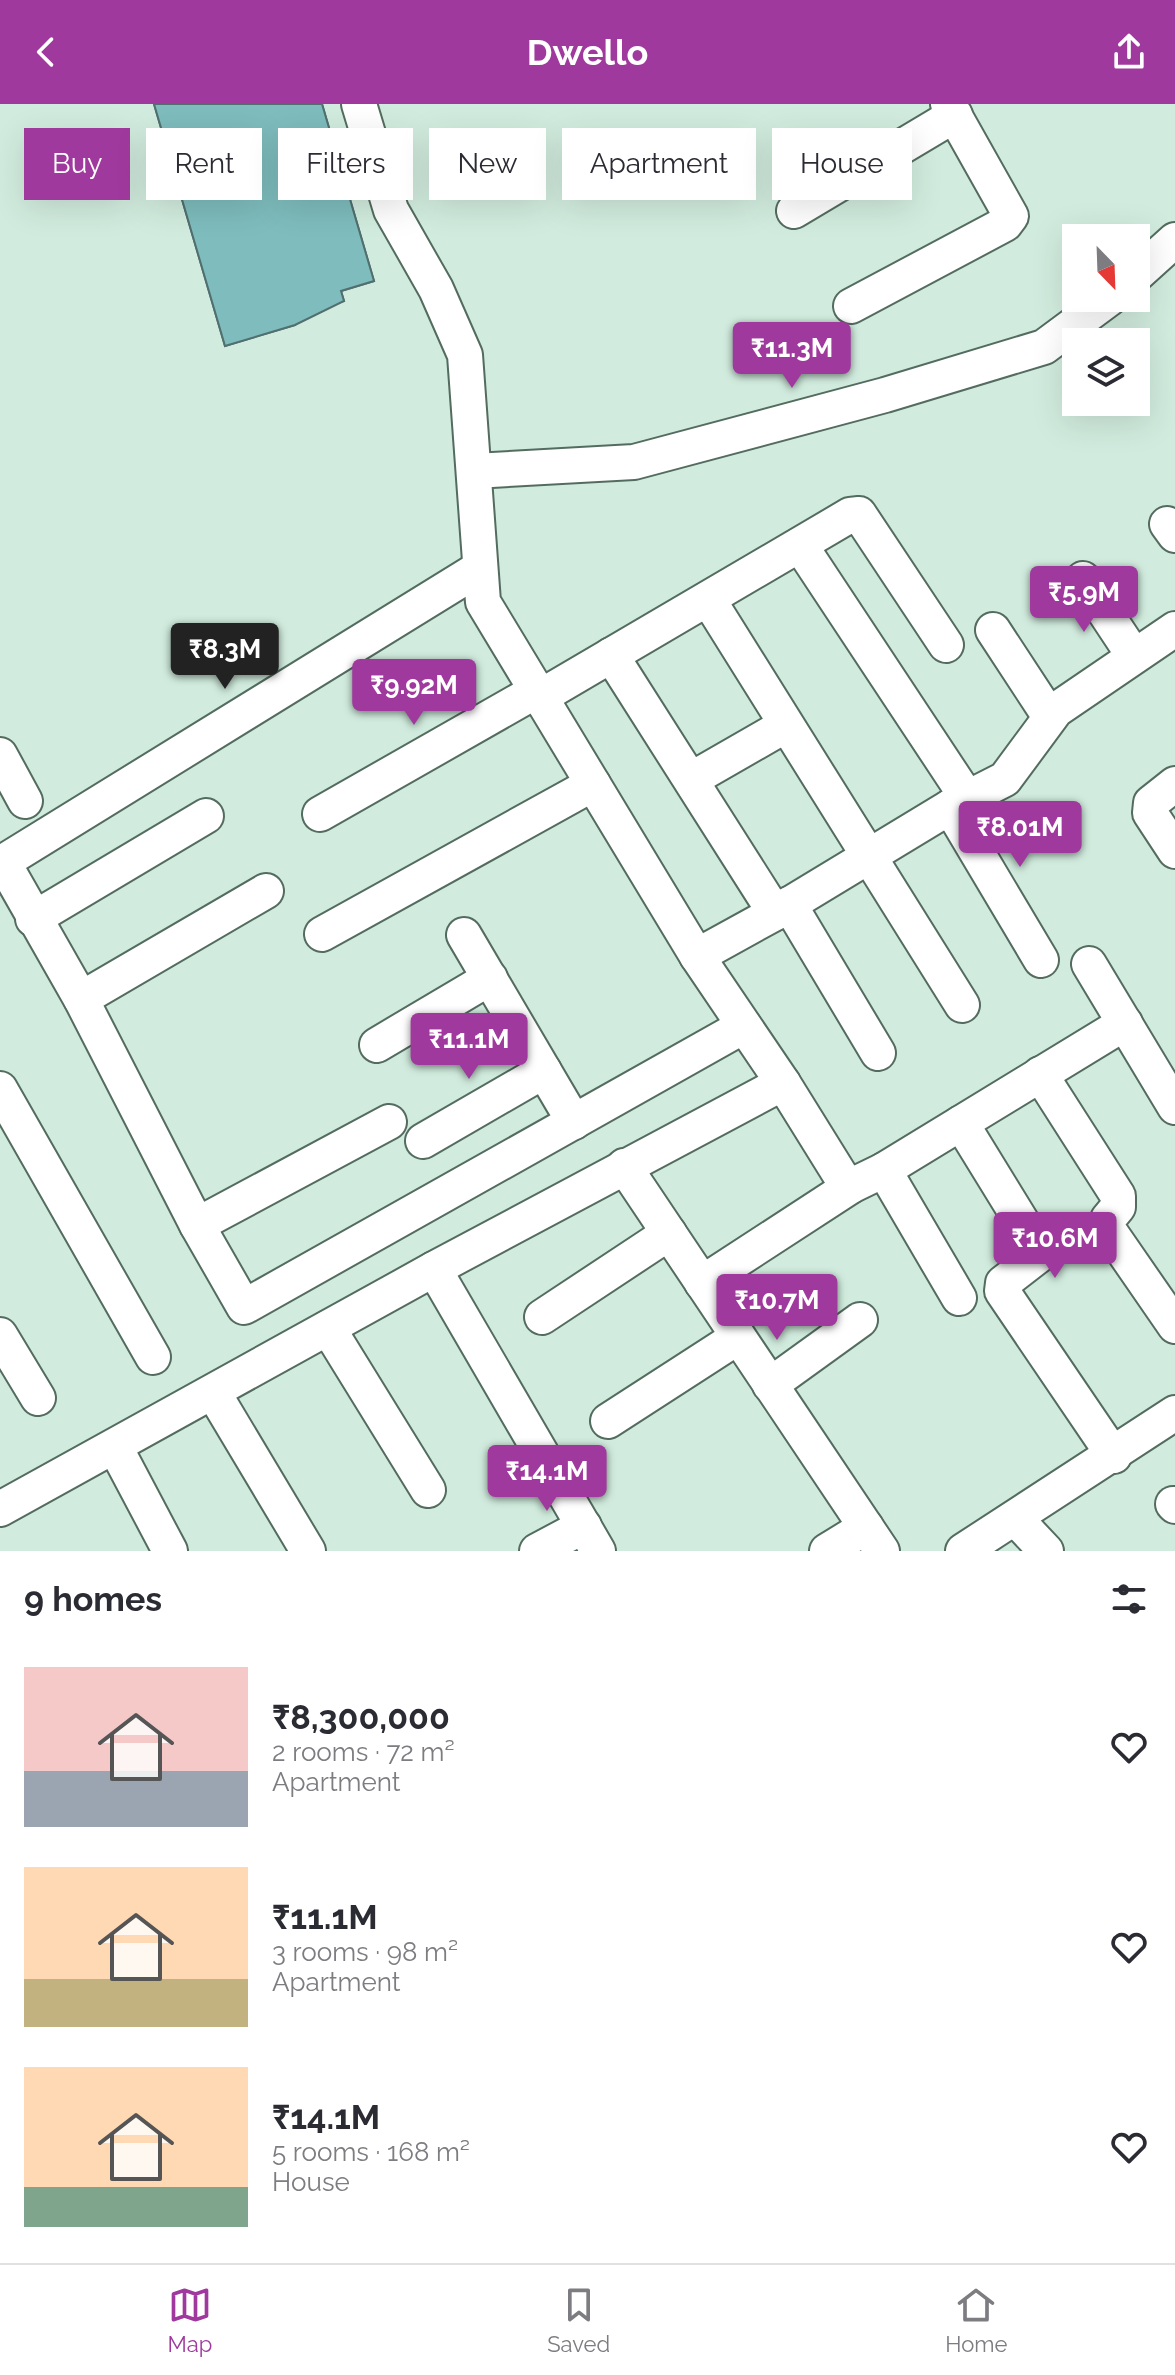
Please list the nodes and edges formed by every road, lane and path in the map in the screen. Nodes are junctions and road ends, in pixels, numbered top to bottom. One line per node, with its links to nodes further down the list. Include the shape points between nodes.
1 (359, 104): 8 (street, via 391,210 436,289 465,355)
2 (952, 109): 3 (street); 6 (street, via 1011,216 1005,224)
3 (794, 211)
4 (1175, 240): 5 (street)
5 (1150, 262)
6 (851, 306)
7 (1091, 312): 8 (street, via 1044,347 634,462)
8 (474, 471): 10 (street)
9 (800, 545): 12 (street); 15 (street, via 859,514); 26 (street)
10 (480, 568): 18 (street, via 483,602); 31 (street)
11 (1083, 579): 17 (street)
12 (708, 599): 16 (street); 20 (street)
13 (1175, 629): 17 (street)
14 (993, 630): 19 (street)
15 (946, 645)
16 (611, 655): 18 (street); 22 (street)
17 (1134, 656): 19 (street)
18 (538, 694): 23 (street); 27 (street)
19 (1050, 717): 26 (street, via 1005,779)
20 (786, 725): 22 (street); 30 (street)
21 (0, 755): 25 (street)
22 (692, 779): 33 (street)
23 (593, 784): 35 (street); 37 (street)
24 (1175, 784): 29 (street, via 1151,803 1150,813)
25 (25, 801)
26 (959, 803): 30 (street); 38 (street)
27 (320, 814)
28 (206, 816): 34 (street)
29 (1175, 851)
30 (867, 857): 33 (street); 42 (street)
31 (1, 863): 34 (street)
32 (266, 891): 41 (street)
33 (782, 908): 37 (street); 46 (street)
34 (33, 919): 41 (street)
35 (322, 934)
36 (464, 935): 40 (street)
37 (697, 956): 44 (street)
38 (1041, 960)
39 (1089, 964): 43 (street)
40 (490, 978): 45 (street); 47 (street)
41 (81, 999): 59 (street)
42 (962, 1005)
43 (1125, 1023): 48 (street); 51 (street)
44 (744, 1026): 49 (street); 53 (street)
45 (377, 1045)
46 (878, 1053)
47 (544, 1071): 53 (street); 55 (street)
48 (1040, 1074): 54 (street); 66 (street, via 1118,1196 1108,1229)
49 (783, 1083): 56 (street); 58 (street)
50 (0, 1089): 70 (street)
51 (1175, 1107)
52 (389, 1122): 59 (street)
53 (574, 1122): 59 (street, via 244,1307)
54 (961, 1123): 57 (street); 77 (street, via 1039,1250 1003,1283 1002,1291)
55 (423, 1141)
56 (624, 1166): 60 (street); 61 (street)
57 (884, 1170): 58 (street); 63 (street)
58 (851, 1186): 62 (street)
59 (197, 1225)
60 (669, 1233): 62 (street); 64 (street)
61 (434, 1269): 67 (street); 81 (street)
62 (702, 1283): 69 (street)
63 (959, 1298)
64 (542, 1317)
65 (860, 1320): 71 (street)
66 (1175, 1326)
67 (328, 1328): 72 (street); 78 (street)
68 (0, 1335): 73 (street)
69 (738, 1337): 71 (street); 75 (street)
70 (153, 1357)
71 (770, 1385): 82 (street)
72 (213, 1392): 76 (street); 84 (street)
73 (38, 1398)
74 (1175, 1413): 77 (street)
75 (608, 1421)
76 (115, 1447): 79 (street); 83 (street)
77 (1114, 1456): 80 (street)
78 (428, 1490)
79 (0, 1509)
80 (1015, 1518): 87 (street); 88 (street)
81 (591, 1538): 85 (street)
82 (874, 1539): 86 (street)
83 (170, 1551)
84 (308, 1551)
85 (537, 1551)
86 (827, 1551)
87 (963, 1551)
88 (1046, 1551)

